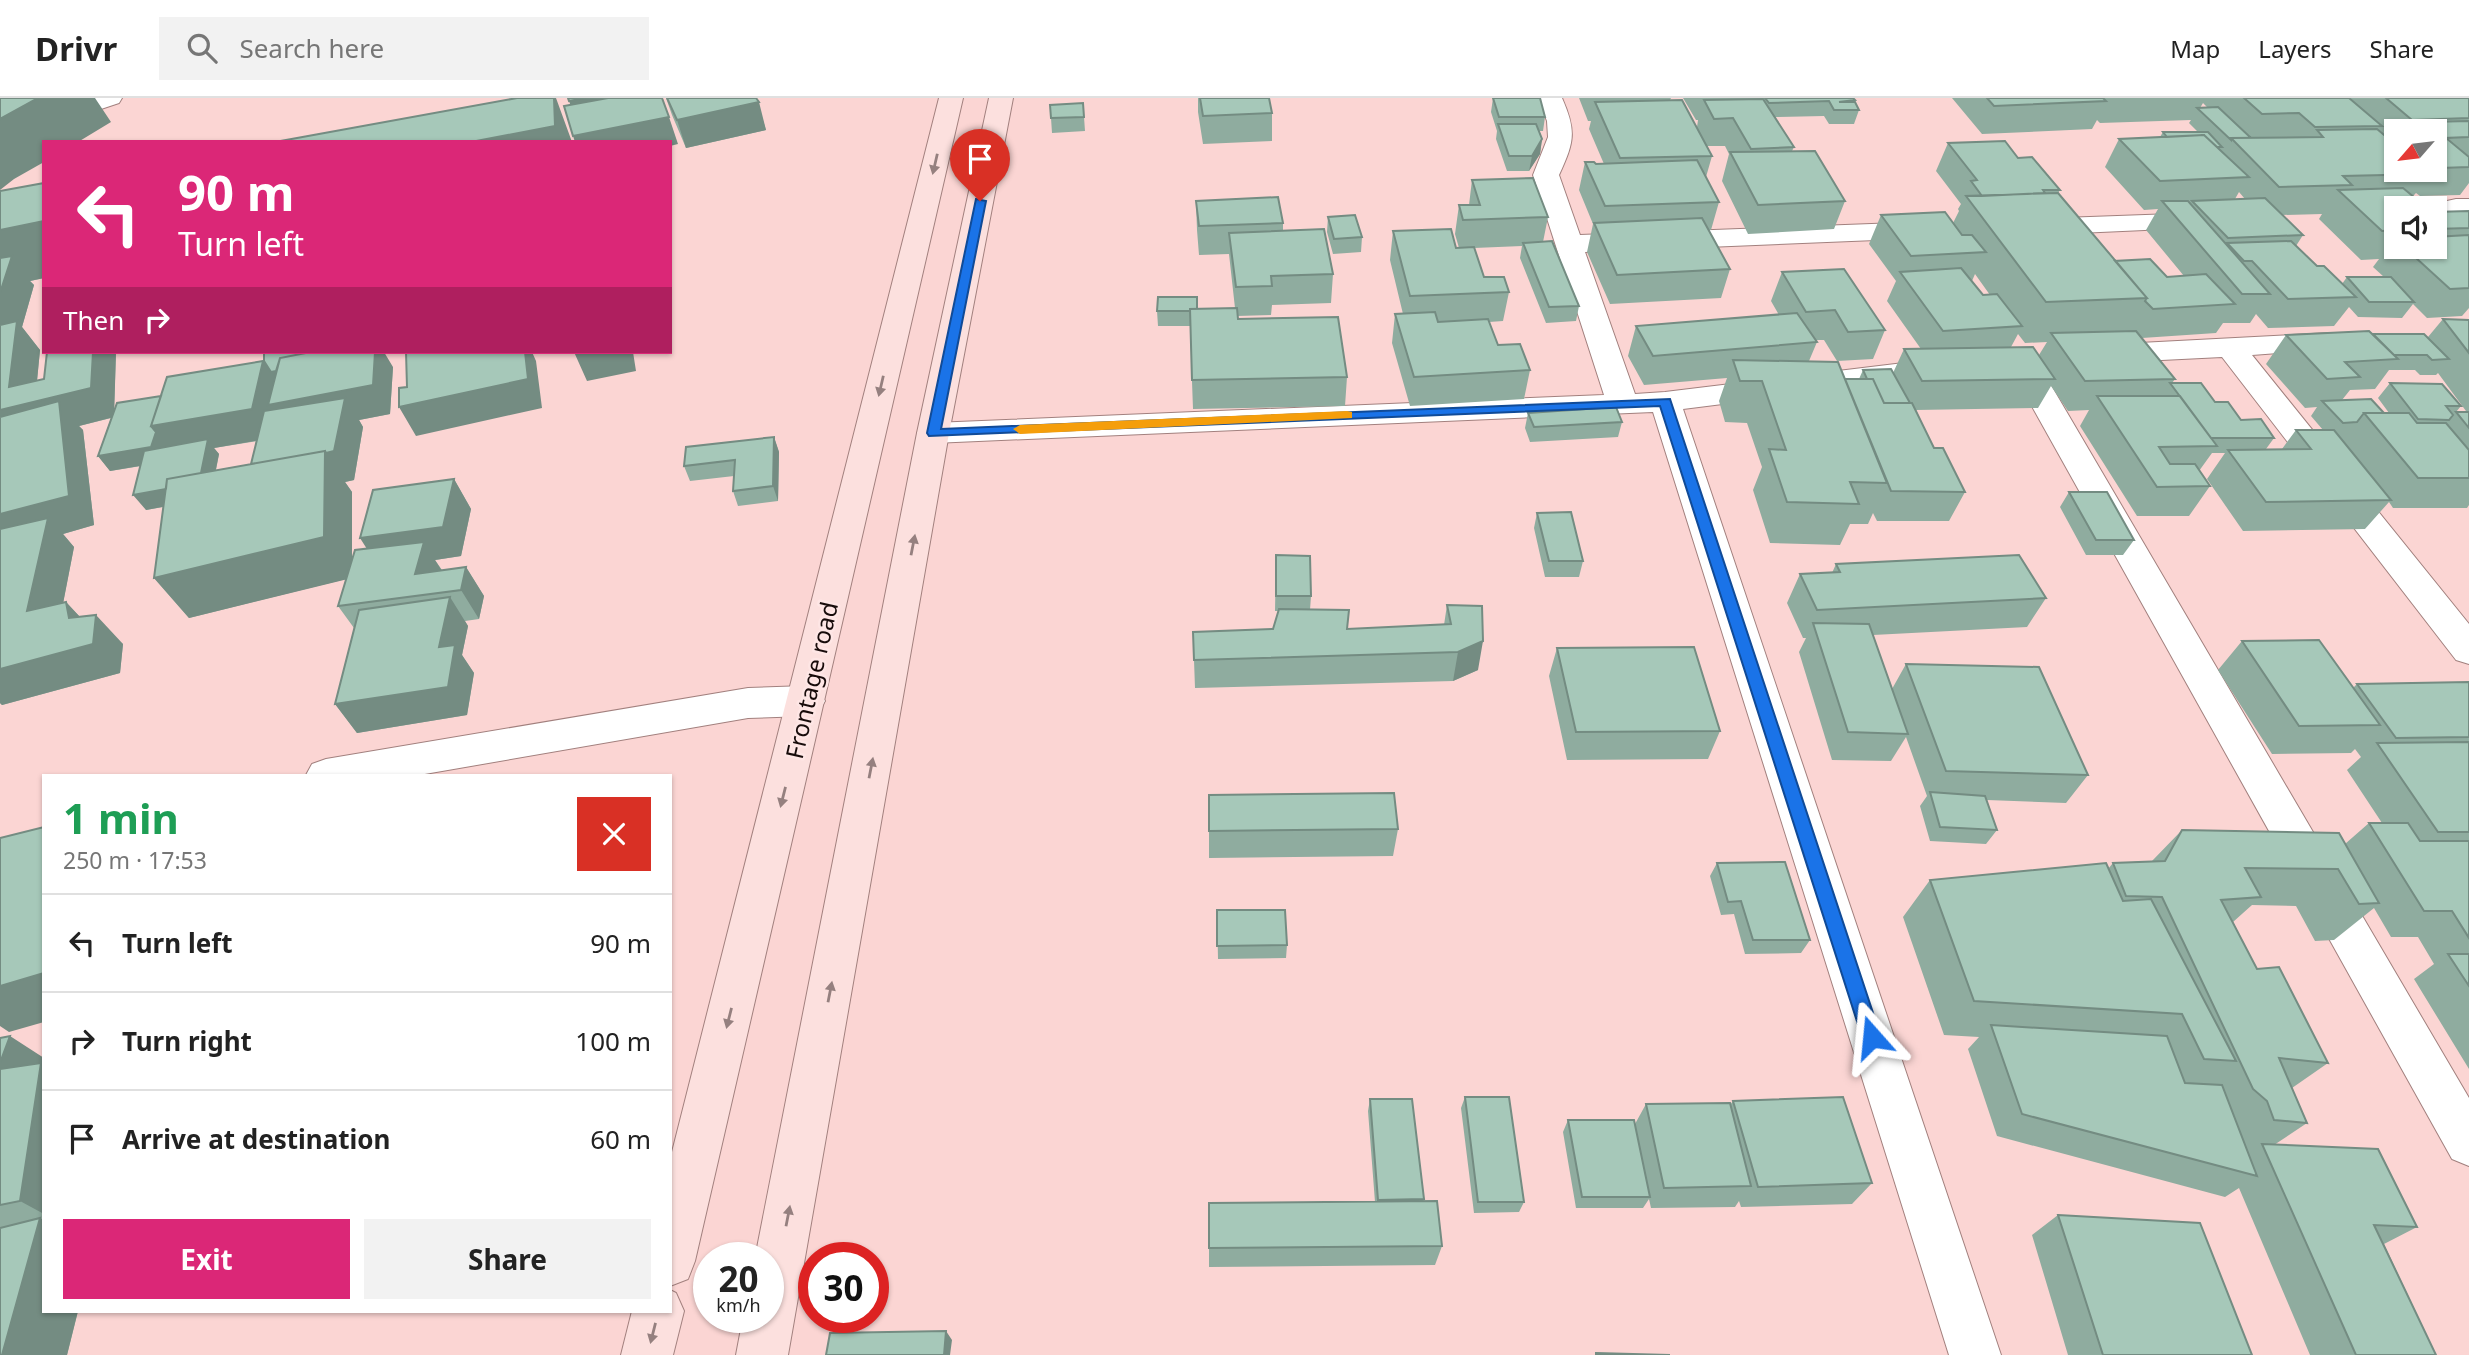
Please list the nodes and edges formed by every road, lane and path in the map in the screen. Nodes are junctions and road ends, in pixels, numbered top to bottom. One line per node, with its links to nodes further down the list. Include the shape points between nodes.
1 (110, 98): 5 (street, via 50,118)
2 (951, 98): 17 (main road, Frontage road, one-way to 17)
3 (1001, 98): 15 (main road)
4 (1550, 98): 9 (street, via 1577,128 1560,145 1546,175)
5 (0, 151)
6 (2211, 221): 7 (street)
7 (2002, 228)
8 (1947, 230): 9 (street)
9 (1570, 244): 13 (street)
10 (2359, 340): 11 (street)
11 (2231, 348): 16 (street); 19 (street, via 2033,358)
12 (1938, 368): 14 (street)
13 (1622, 402): 14 (street); 15 (street)
14 (1665, 402): 24 (street)
15 (933, 433): 23 (main road, one-way to 15)
16 (2469, 650)
17 (806, 701): 18 (street, via 748,703); 20 (main road, Frontage road, one-way to 20)
18 (332, 774)
19 (2469, 1143)
20 (672, 1253)
21 (658, 1313): 22 (main road, one-way to 22)
22 (647, 1355)
23 (762, 1355)
24 (1975, 1355)

